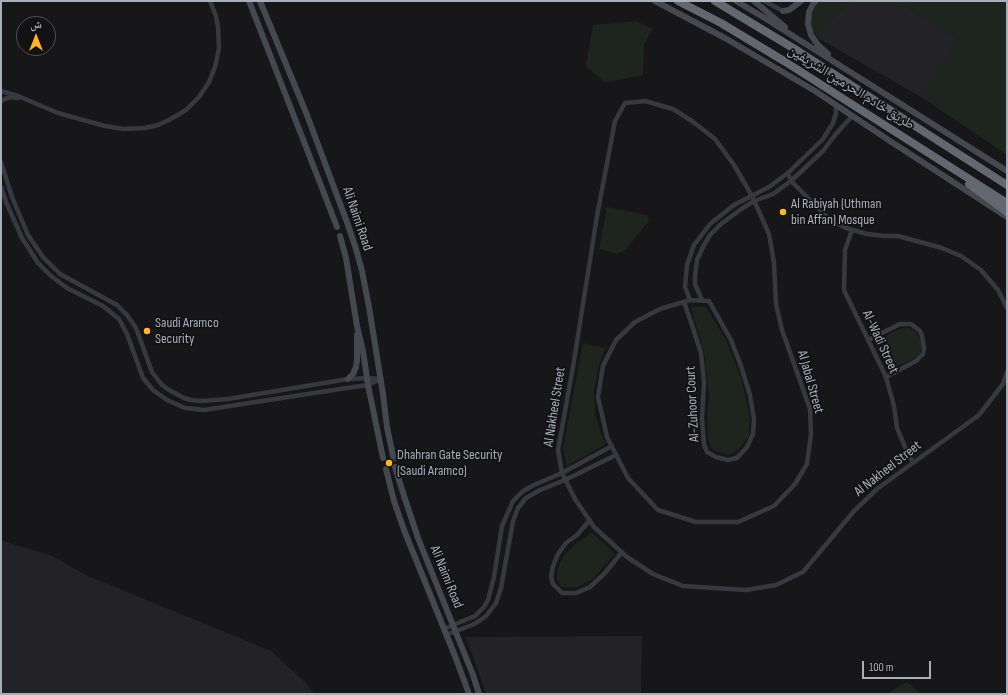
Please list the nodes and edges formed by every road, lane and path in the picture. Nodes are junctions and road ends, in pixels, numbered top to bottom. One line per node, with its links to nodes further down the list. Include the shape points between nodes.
1 (210, 1): 16 (street, via 219,32 215,67 209,82 198,97 177,116 145,128 117,128 58,114)
2 (249, 1): 32 (main road, Ali Naimi Road)
3 (260, 1): 49 (main road, Ali Naimi Road, via 307,115 356,249 369,307)
4 (655, 1): 18 (main road, via 724,38)
5 (678, 1): 20 (highway, طريق خادم الحرمين الشريفين, via 778,57)
6 (715, 1): 25 (highway, طريق خادم الحرمين الشريفين)
7 (736, 1): 13 (main road)
8 (754, 1): 13 (main road)
9 (764, 1): 12 (street)
10 (801, 1): 12 (main road, via 789,10)
11 (816, 1): 14 (main road, via 809,12 808,24 811,34 818,45)
12 (783, 11)
13 (805, 43): 14 (main road)
14 (839, 64): 22 (main road)
15 (1, 91): 16 (street)
16 (27, 100): 17 (street, via 11,97)
17 (1, 101)
18 (836, 105): 19 (main road); 23 (street, via 833,123 823,139)
19 (852, 116): 24 (street, via 823,151); 31 (main road)
20 (905, 138): 29 (highway, طريق خادم الحرمين الشريفين); 30 (highway)
21 (1, 162): 40 (street, via 28,235 43,257 60,274 117,305)
22 (1007, 171)
23 (788, 172): 24 (street); 27 (street)
24 (791, 181): 28 (street, via 773,194); 33 (street, via 830,220)
25 (1007, 185)
26 (1, 187): 41 (street, via 22,238 38,263 67,288 103,306 119,319)
27 (752, 196): 28 (street, Al Jabal Street); 35 (street, via 710,224 694,245 687,265 685,286); 60 (street, Al Nakheel Street, via 734,165 715,140 692,121 673,109 644,101 625,103 615,121 597,216 558,450)
28 (754, 202): 36 (street, via 721,224 703,247 697,260 695,276 695,284); 55 (street, Al Jabal Street, via 769,234 774,263 776,304 782,330 810,410 812,434 807,464 795,484 774,506 738,522 696,522 658,510 628,478)
29 (1007, 203)
30 (1007, 212)
31 (1007, 217)
32 (337, 227)
33 (852, 230): 38 (street, via 867,234 898,236 961,256 981,270 998,290); 42 (street, Al-Wadi Street, via 845,250 844,290)
34 (340, 236): 39 (main road, Ali Naimi Road)
35 (690, 300): 36 (street); 37 (street, Al Jabal Street)
36 (702, 300): 37 (street, Al-Zuhoor Court, via 709,300 731,340 750,395 754,419 753,434 747,447 737,458 728,460 707,452 704,444 704,382 701,353)
37 (684, 302): 51 (street, Al Jabal Street, via 635,322 616,340 603,366 598,397 607,437)
38 (1007, 308)
39 (357, 326): 46 (main road, Ali Naimi Road); 48 (main road, via 357,360 355,371)
40 (136, 328): 41 (street, via 134,334); 43 (street)
41 (127, 334): 45 (street)
42 (868, 340): 47 (street, Al-Wadi Street); 47 (street, via 900,324 911,324 920,331 923,354 916,362)
43 (152, 372): 45 (street, via 146,372); 48 (street, via 169,390 184,398 200,401 235,398)
44 (1007, 372): 57 (street, Al Nakheel Street, via 1003,384 979,415)
45 (143, 378): 50 (street, via 153,390 167,400 185,408 204,410)
46 (368, 378): 48 (street); 49 (street); 50 (main road, Ali Naimi Road)
47 (886, 378): 57 (street, Al-Wadi Street, via 897,428)
48 (348, 379)
49 (380, 379): 50 (street); 52 (main road, Ali Naimi Road)
50 (368, 385): 53 (main road, Ali Naimi Road)
51 (612, 446): 55 (street, Al Jabal Street); 60 (street)
52 (391, 449): 53 (main road, via 388,454); 54 (main road, Ali Naimi Road)
53 (382, 451): 56 (main road, Ali Naimi Road)
54 (393, 456)
55 (616, 456): 62 (street)
56 (383, 458)
57 (913, 463): 65 (street, Al Nakheel Street, via 877,489 854,511 802,572 776,585 746,590 683,586 653,574)
58 (395, 467): 61 (main road, Ali Naimi Road)
59 (386, 469): 63 (main road, Ali Naimi Road)
60 (562, 473): 62 (street, Al Nakheel Street); 66 (street, via 523,491 514,501 502,526 488,600 475,616)
61 (399, 480): 63 (main road, via 393,476); 66 (main road, Ali Naimi Road, via 418,538)
62 (565, 480): 64 (street, Al Nakheel Street); 67 (street, via 526,498 518,508 496,603 479,621)
63 (389, 482): 68 (main road, Ali Naimi Road, via 404,530)
64 (590, 520): 65 (street, Al Nakheel Street, via 594,527); 65 (street, via 558,554 551,577 553,584 562,593 576,593 590,587)
65 (622, 552)
66 (453, 624): 67 (main road, Ali Naimi Road); 68 (street)
67 (455, 631): 68 (street); 70 (main road, Ali Naimi Road)
68 (445, 632): 69 (main road, Ali Naimi Road)
69 (469, 694)
70 (479, 694)

